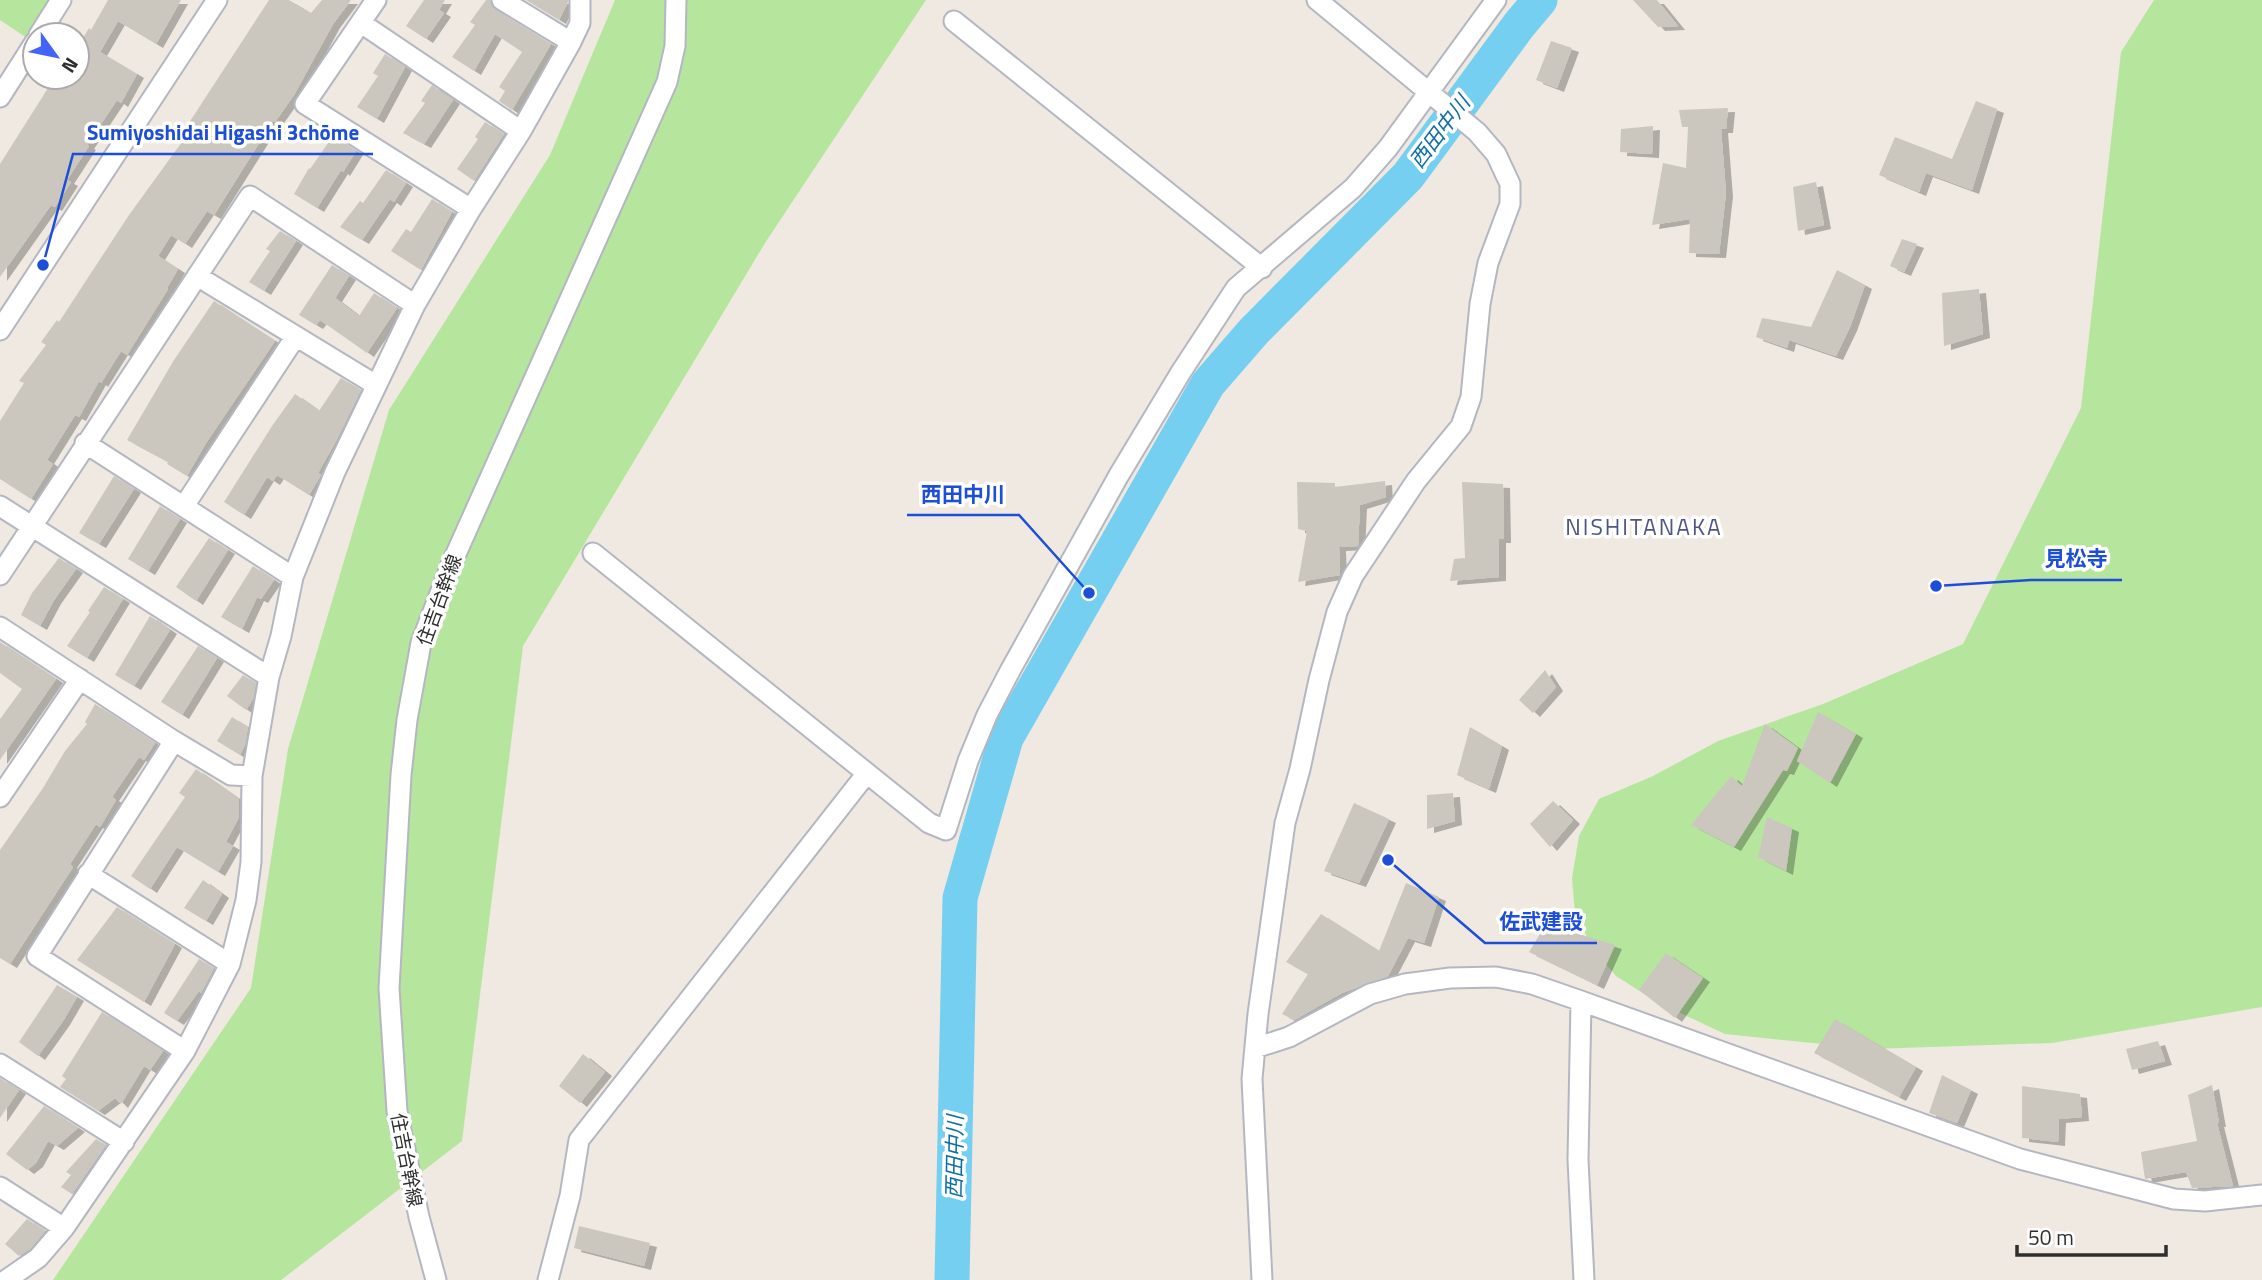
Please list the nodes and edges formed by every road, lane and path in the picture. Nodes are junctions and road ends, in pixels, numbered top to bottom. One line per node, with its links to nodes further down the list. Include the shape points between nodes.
1 (61, 0): 9 (street)
2 (217, 0): 21 (street)
3 (376, 0): 11 (street)
4 (502, 0): 12 (street)
5 (580, 0): 12 (street, via 580,23)
6 (676, 0): 50 (street, 住吉台幹線, via 675,46 667,82 451,565 421,643 401,775 389,988 397,1111)
7 (1317, 0): 14 (street)
8 (1496, 0): 14 (street)
9 (48, 21)
10 (954, 21): 18 (street)
11 (361, 23): 16 (street); 17 (street, via 305,104)
12 (571, 42): 16 (street)
13 (21, 64): 15 (street)
14 (1433, 96): 18 (street, via 1353,188); 41 (street, via 1478,132 1496,154 1510,184 1510,204 1488,263 1471,397 1461,426 1416,481 1353,576 1336,612 1284,822)
15 (0, 97)
16 (521, 131): 17 (street)
17 (471, 209): 20 (street)
18 (1262, 268): 35 (street, via 1236,288 1100,509 987,715 946,830 929,823)
19 (197, 276): 20 (street, via 250,196); 22 (street); 24 (street)
20 (415, 305): 23 (street)
21 (0, 330)
22 (296, 336): 23 (street); 26 (street)
23 (376, 385): 30 (street, via 335,471)
24 (85, 443): 26 (street); 27 (street)
25 (0, 506): 27 (street)
26 (184, 506): 30 (street)
27 (31, 526): 29 (street); 32 (street)
28 (593, 553): 35 (street)
29 (0, 575)
30 (293, 577): 32 (street)
31 (0, 627): 33 (street)
32 (269, 677): 36 (street)
33 (80, 679): 34 (street); 37 (street)
34 (174, 741): 36 (street, via 231,775); 38 (street)
35 (867, 773): 48 (street, via 579,1140)
36 (252, 776): 39 (street, via 251,862)
37 (0, 797)
38 (88, 874): 39 (street); 42 (street, via 37,956)
39 (230, 964): 42 (street)
40 (1581, 1001): 41 (street, via 1496,977 1405,984 1370,994 1289,1037); 46 (street, via 2032,1162 2174,1199); 52 (street, via 1578,1160)
41 (1255, 1048): 51 (street, via 1252,1079)
42 (185, 1051): 44 (street)
43 (0, 1064): 44 (street)
44 (124, 1142): 47 (street)
45 (0, 1186): 47 (street)
46 (2262, 1195)
47 (64, 1228): 49 (street, via 38,1258)
48 (552, 1279)
49 (6, 1280)
50 (436, 1280)
51 (1262, 1280)
52 (1584, 1280)

